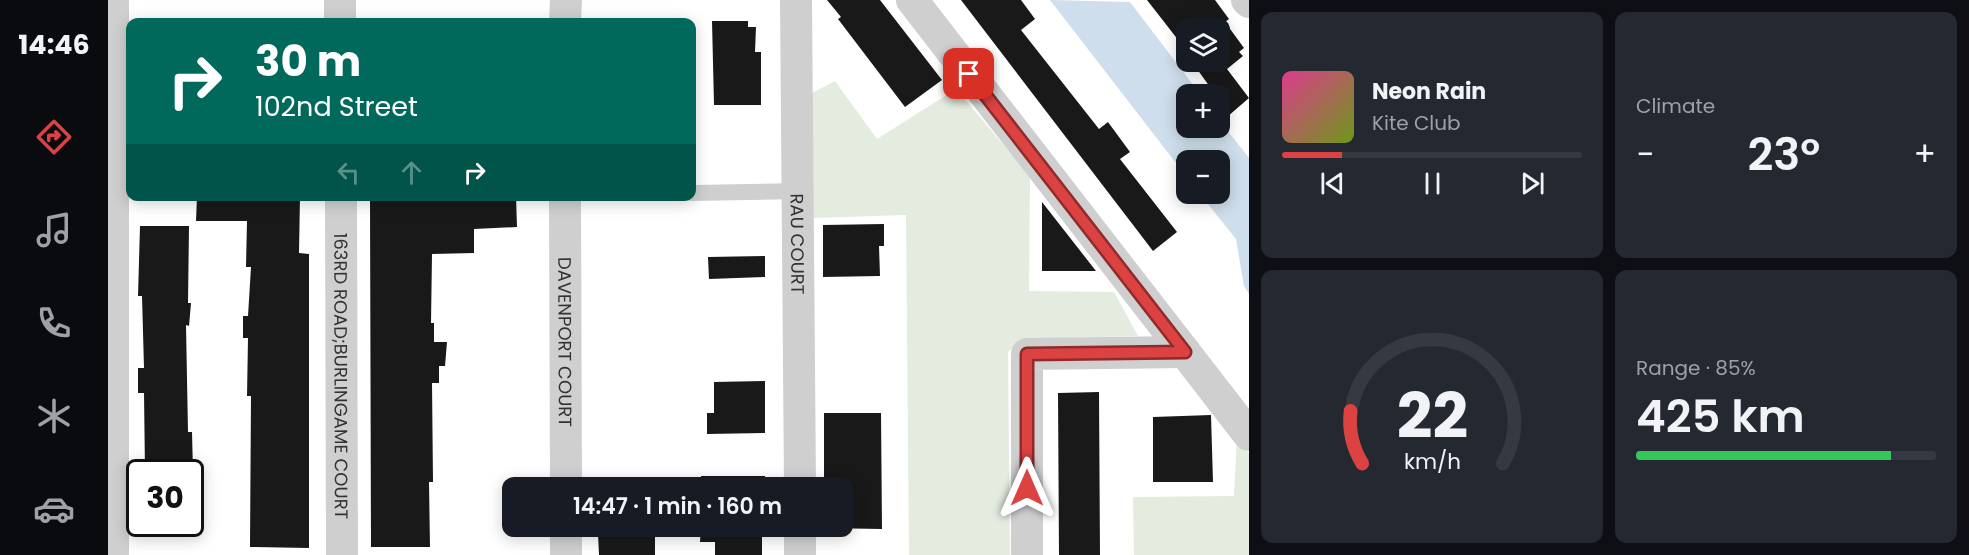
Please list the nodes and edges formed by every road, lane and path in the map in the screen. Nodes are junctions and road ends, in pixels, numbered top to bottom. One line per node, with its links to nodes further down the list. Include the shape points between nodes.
1 (113, 0): 18 (street)
2 (340, 0): 6 (street)
3 (566, 0): 7 (street)
4 (796, 0): 8 (street, RAU COURT)
5 (912, 0): 12 (street)
6 (340, 18)
7 (566, 18)
8 (800, 191): 9 (lane); 15 (street, RAU COURT)
9 (696, 193)
10 (341, 201): 19 (street, 163RD ROAD;BURLINGAME COURT)
11 (565, 201): 14 (street, DAVENPORT COURT)
12 (1185, 352): 13 (street); 22 (street, via 1027,354)
13 (1249, 435)
14 (566, 477)
15 (800, 477)
16 (566, 537): 20 (street)
17 (800, 537): 21 (street)
18 (113, 555)
19 (342, 555)
20 (566, 555)
21 (800, 555)
22 (1027, 555)

